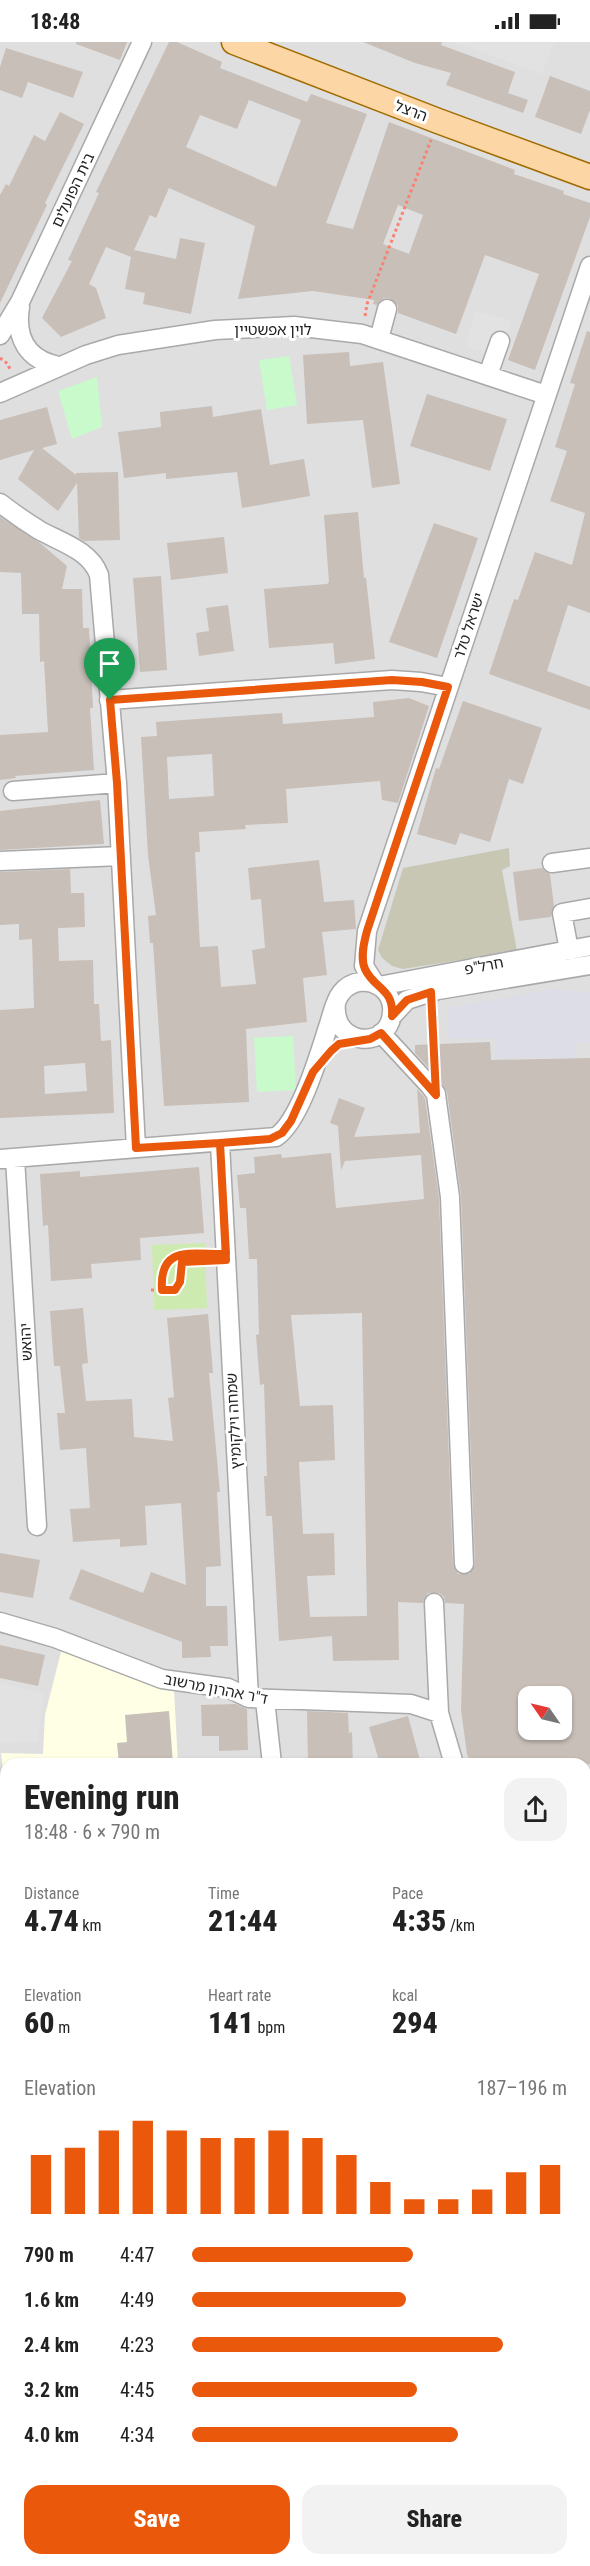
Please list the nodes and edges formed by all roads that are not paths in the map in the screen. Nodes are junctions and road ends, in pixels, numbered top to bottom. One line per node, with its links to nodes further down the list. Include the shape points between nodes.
1 (142, 42): 6 (street, בית הפועלים)
2 (234, 42): 3 (main road, הרצל)
3 (265, 47): 4 (main road, הרצל, via 438,121)
4 (590, 177)
5 (590, 266): 14 (street, ישראל טלר)
6 (21, 302): 8 (street, בית הפועלים); 11 (street, via 18,328 24,346 38,359)
7 (387, 309): 9 (street)
8 (0, 335)
9 (379, 339): 11 (street, לוין אפשטיין, via 294,326 215,330 118,345); 12 (street, לוין אפשטיין)
10 (500, 341): 12 (street)
11 (59, 366): 13 (street, לוין אפשטיין)
12 (488, 375): 14 (street, לוין אפשטיין)
13 (0, 393)
14 (546, 395): 16 (street, ישראל טלר)
15 (0, 503): 17 (street, via 84,555 96,567)
16 (448, 687): 17 (street, via 392,680); 28 (street, ישראל טלר, via 367,931 364,966)
17 (110, 700): 18 (street)
18 (117, 783): 19 (street); 20 (street)
19 (14, 791)
20 (121, 856): 22 (street); 35 (street)
21 (590, 858): 23 (street)
22 (0, 861)
23 (552, 863)
24 (590, 908): 26 (street, via 562,913)
25 (590, 946): 26 (street, חרל"פ)
26 (569, 950): 28 (street, חרל"פ)
27 (590, 965): 30 (street, חרל"פ, via 431,992 407,1000)
28 (377, 985): 29 (street, via 354,983 340,994); 30 (street, via 392,1002)
29 (336, 1003): 32 (street, via 341,1028); 33 (street)
30 (392, 1016): 31 (street)
31 (381, 1033): 32 (street); 38 (street, via 436,1095 450,1197)
32 (362, 1039): 33 (street, via 339,1044)
33 (313, 1072): 34 (street, via 282,1133 270,1139)
34 (220, 1143): 35 (street); 41 (street, שמחה וילקומיץ)
35 (136, 1148): 36 (street)
36 (8, 1159): 37 (street, יהואש)
37 (37, 1526)
38 (464, 1564)
39 (434, 1603): 42 (street)
40 (0, 1622): 41 (street, ד"ר אהרון מרשוב, via 56,1638 162,1678 228,1688)
41 (257, 1699): 42 (street, ד"ר אהרון מרשוב, via 411,1704); 43 (street, שמחה וילקומיץ)
42 (439, 1713): 44 (street)
43 (271, 1758)
44 (452, 1758)

